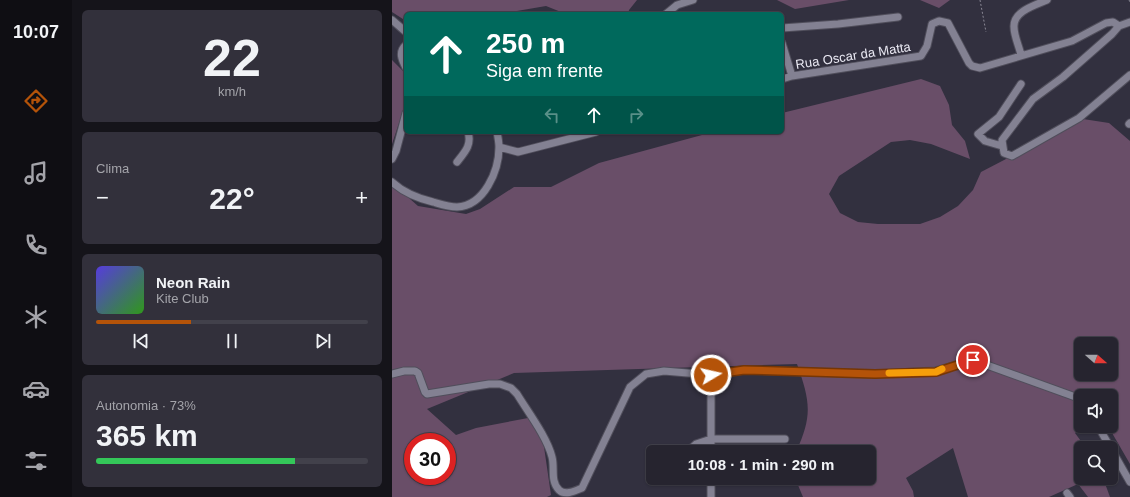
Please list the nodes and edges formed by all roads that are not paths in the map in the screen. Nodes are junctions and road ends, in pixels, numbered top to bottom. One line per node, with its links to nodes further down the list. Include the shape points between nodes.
1 (692, 0): 3 (street, via 677,5)
2 (1047, 0): 12 (street, via 1023,11 1017,17 1014,26)
3 (668, 12)
4 (898, 17): 8 (street)
5 (392, 20): 9 (street)
6 (1130, 22): 7 (street)
7 (1118, 26): 12 (street, Rua Oscar da Matta, via 1113,22 1106,23 1072,40); 22 (street, via 1063,77 1034,99 1002,140)
8 (784, 28)
9 (404, 30)
10 (404, 48): 13 (street, via 401,58)
11 (784, 50): 15 (street)
12 (1021, 55): 15 (street, Rua Oscar da Matta, via 980,68 972,66 948,23 939,21 932,24 927,46 921,56)
13 (404, 64)
14 (1130, 74): 22 (street, via 1079,118 1012,156 1004,153)
15 (792, 76): 16 (street, Rua Oscar da Matta)
16 (784, 78)
17 (1021, 84): 22 (street, via 999,118 978,134 985,141)
18 (404, 121): 24 (street)
19 (468, 134): 25 (street, via 468,148)
20 (497, 134): 23 (street)
21 (588, 134): 23 (street, via 518,152)
22 (1002, 146)
23 (499, 147): 26 (street, via 494,174 484,193 476,200 457,207 411,196)
24 (392, 159)
25 (457, 162)
26 (392, 182)
27 (392, 374): 28 (street, via 415,371 427,394 489,384 511,388 545,440 552,457 554,482 559,491 565,493 582,488 630,388 636,381 646,374 664,371)
28 (711, 375): 29 (street, via 744,370 875,374 936,372 973,360); 32 (street)
29 (1074, 396)
30 (1102, 433): 35 (street)
31 (784, 438): 32 (street)
32 (711, 439): 33 (street); 34 (street)
33 (695, 445)
34 (711, 445)
35 (1130, 482)
36 (711, 485): 37 (street)
37 (711, 497)

